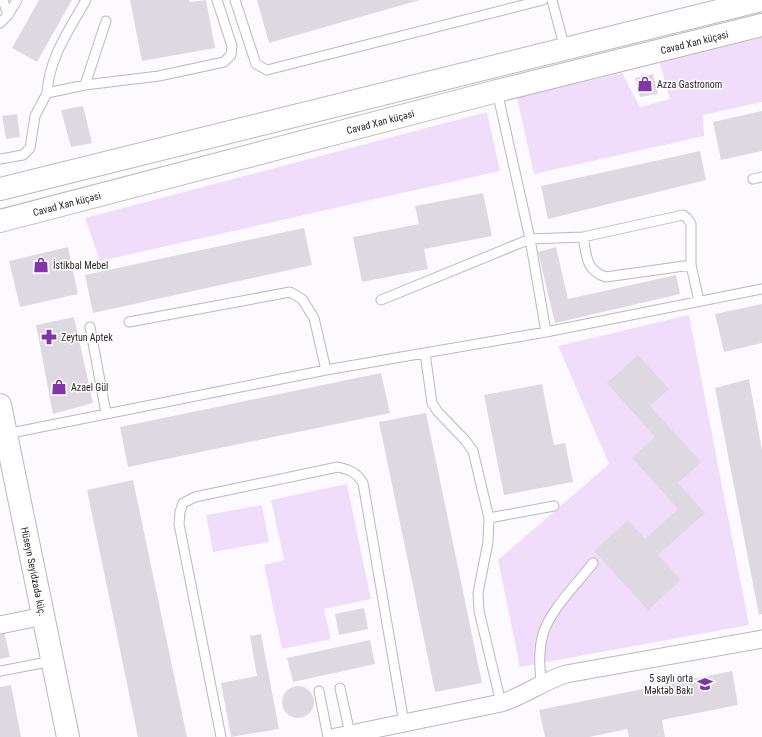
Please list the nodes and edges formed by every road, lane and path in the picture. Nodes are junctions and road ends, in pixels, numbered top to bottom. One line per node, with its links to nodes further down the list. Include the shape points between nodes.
1 (3, 0): 9 (lane)
2 (17, 0): 9 (lane)
3 (86, 0): 16 (lane, via 57,52 48,77)
4 (217, 0): 14 (lane, via 232,46 231,55 224,62 159,76)
5 (235, 0): 6 (lane, via 256,64 266,70)
6 (543, 0)
7 (552, 0): 13 (lane)
8 (762, 0): 13 (street)
9 (8, 15): 11 (lane)
10 (106, 21): 14 (lane)
11 (0, 23)
12 (762, 25): 15 (street, Cavad Xan küçəsi)
13 (565, 49): 18 (street)
14 (85, 85): 16 (lane)
15 (497, 91): 19 (street, Cavad Xan küçəsi); 21 (lane)
16 (47, 93): 17 (lane, via 35,116 30,148 23,154)
17 (0, 159)
18 (0, 189)
19 (0, 222)
20 (582, 237): 21 (lane); 22 (lane, via 588,264 596,274 606,277); 22 (lane, via 683,215 688,218 690,224)
21 (530, 239): 24 (lane); 28 (lane)
22 (691, 265): 25 (lane)
23 (762, 289): 25 (lane)
24 (381, 300)
25 (699, 300): 28 (lane)
26 (129, 322): 30 (lane, via 290,292 302,299 314,318)
27 (90, 327): 32 (lane)
28 (546, 332): 29 (lane)
29 (424, 353): 30 (lane); 35 (lane, via 432,402 473,451)
30 (326, 370): 32 (lane)
31 (0, 405): 33 (street, Hüseyn Seyidzadə küç.)
32 (106, 413): 33 (lane)
33 (5, 441): 37 (street, Hüseyn Seyidzadə küç.)
34 (554, 506): 35 (lane)
35 (489, 518): 45 (lane, via 488,542 478,593 479,611)
36 (593, 563): 42 (lane, via 549,620 543,635 540,656)
37 (44, 616): 38 (street); 40 (street, Hüseyn Seyidzadə küç.)
38 (0, 625)
39 (762, 639): 42 (street, via 566,674)
40 (53, 661): 41 (lane); 48 (street, Hüseyn Seyidzadə küç.)
41 (0, 671)
42 (541, 684): 45 (street)
43 (340, 688): 47 (lane)
44 (320, 691): 50 (lane)
45 (501, 703): 46 (street)
46 (404, 723): 47 (street); 49 (lane, via 363,482 357,474 338,467 195,497 183,503 179,524)
47 (343, 735)
48 (68, 737)
49 (221, 737)
50 (328, 737)

